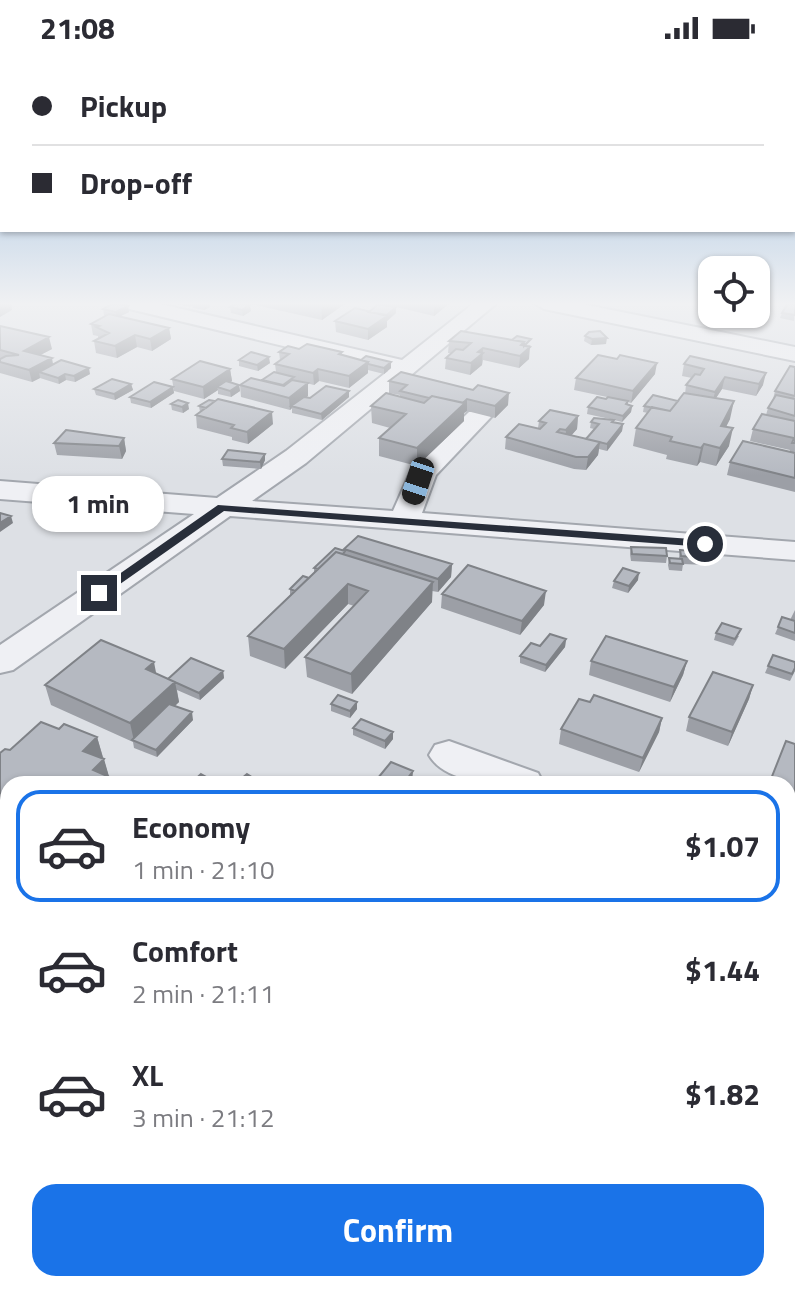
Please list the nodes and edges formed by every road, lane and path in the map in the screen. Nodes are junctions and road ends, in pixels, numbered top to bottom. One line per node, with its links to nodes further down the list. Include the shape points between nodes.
1 (374, 361): 3 (street)
2 (414, 361): 3 (street)
3 (405, 368): 6 (street, via 296,457)
4 (478, 417): 7 (street, via 423,472)
5 (0, 490): 6 (street)
6 (222, 507): 7 (street); 9 (street)
7 (404, 521): 8 (street)
8 (795, 551)
9 (0, 662)
10 (449, 755): 11 (street)
11 (503, 776)

